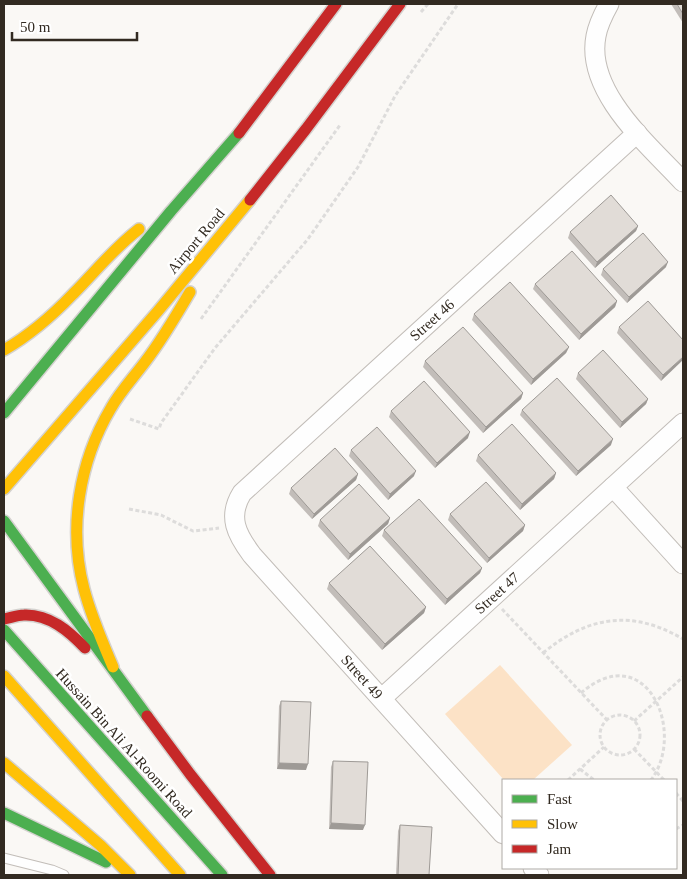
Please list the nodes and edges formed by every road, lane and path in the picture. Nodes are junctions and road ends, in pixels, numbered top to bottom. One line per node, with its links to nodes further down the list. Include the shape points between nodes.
1 (336, 4): 10 (highway, via 243,128)
2 (400, 4): 11 (highway, Airport Road, via 349,76)
3 (428, 4): 6 (path)
4 (458, 4): 16 (path, via 395,96 358,166 308,239 215,348 159,429)
5 (609, 4): 8 (street, via 596,36 595,58 602,85)
6 (416, 20)
7 (341, 122): 12 (path)
8 (638, 133): 9 (street); 23 (street, Street 46, via 242,493 237,501)
9 (683, 182)
10 (171, 212): 13 (highway, via 132,234 49,318); 15 (highway)
11 (216, 243): 20 (highway, Airport Road); 30 (highway, via 169,327 105,419 83,477 77,528 81,577)
12 (196, 326)
13 (4, 350)
14 (134, 411): 16 (path)
15 (4, 413)
16 (129, 419): 18 (path)
17 (683, 423): 19 (street, Street 47)
18 (125, 427)
19 (613, 487): 24 (street); 25 (street, Street 47)
20 (4, 489)
21 (129, 509): 23 (path, via 161,515 193,531)
22 (4, 520): 30 (highway)
23 (235, 520): 37 (street, Street 49, via 240,539 252,555)
24 (683, 564)
25 (491, 598): 29 (path); 37 (street, Street 47)
26 (4, 620): 30 (highway, via 24,615 49,619 70,633 101,663)
27 (4, 630): 57 (highway, Hussain Bin Ali Al-Roomi Road)
28 (683, 639): 29 (path, via 648,623 602,622 567,635)
29 (543, 653): 35 (path)
30 (113, 666): 58 (highway, via 196,782)
31 (4, 676): 56 (highway)
32 (683, 677): 36 (path)
33 (646, 680): 35 (path, via 635,676 611,676 590,685)
34 (660, 690): 36 (path)
35 (581, 693): 39 (path)
36 (664, 694): 38 (path); 40 (path)
37 (382, 698): 52 (street, Street 49)
38 (668, 699)
39 (607, 720): 40 (path, via 620,715); 41 (path, via 600,735)
40 (634, 721): 42 (path, via 640,735)
41 (604, 747): 42 (path, via 617,754 628,753); 44 (path)
42 (634, 748): 46 (path)
43 (4, 763): 55 (highway, via 89,834)
44 (580, 769): 47 (path); 48 (path)
45 (663, 771): 46 (path)
46 (659, 775): 49 (path); 50 (path)
47 (569, 779)
48 (593, 779)
49 (653, 779)
50 (663, 779)
51 (4, 813): 55 (highway)
52 (502, 833)
53 (4, 858): 54 (lane)
54 (64, 875)
55 (128, 875)
56 (180, 875)
57 (222, 875)
58 (270, 875)

